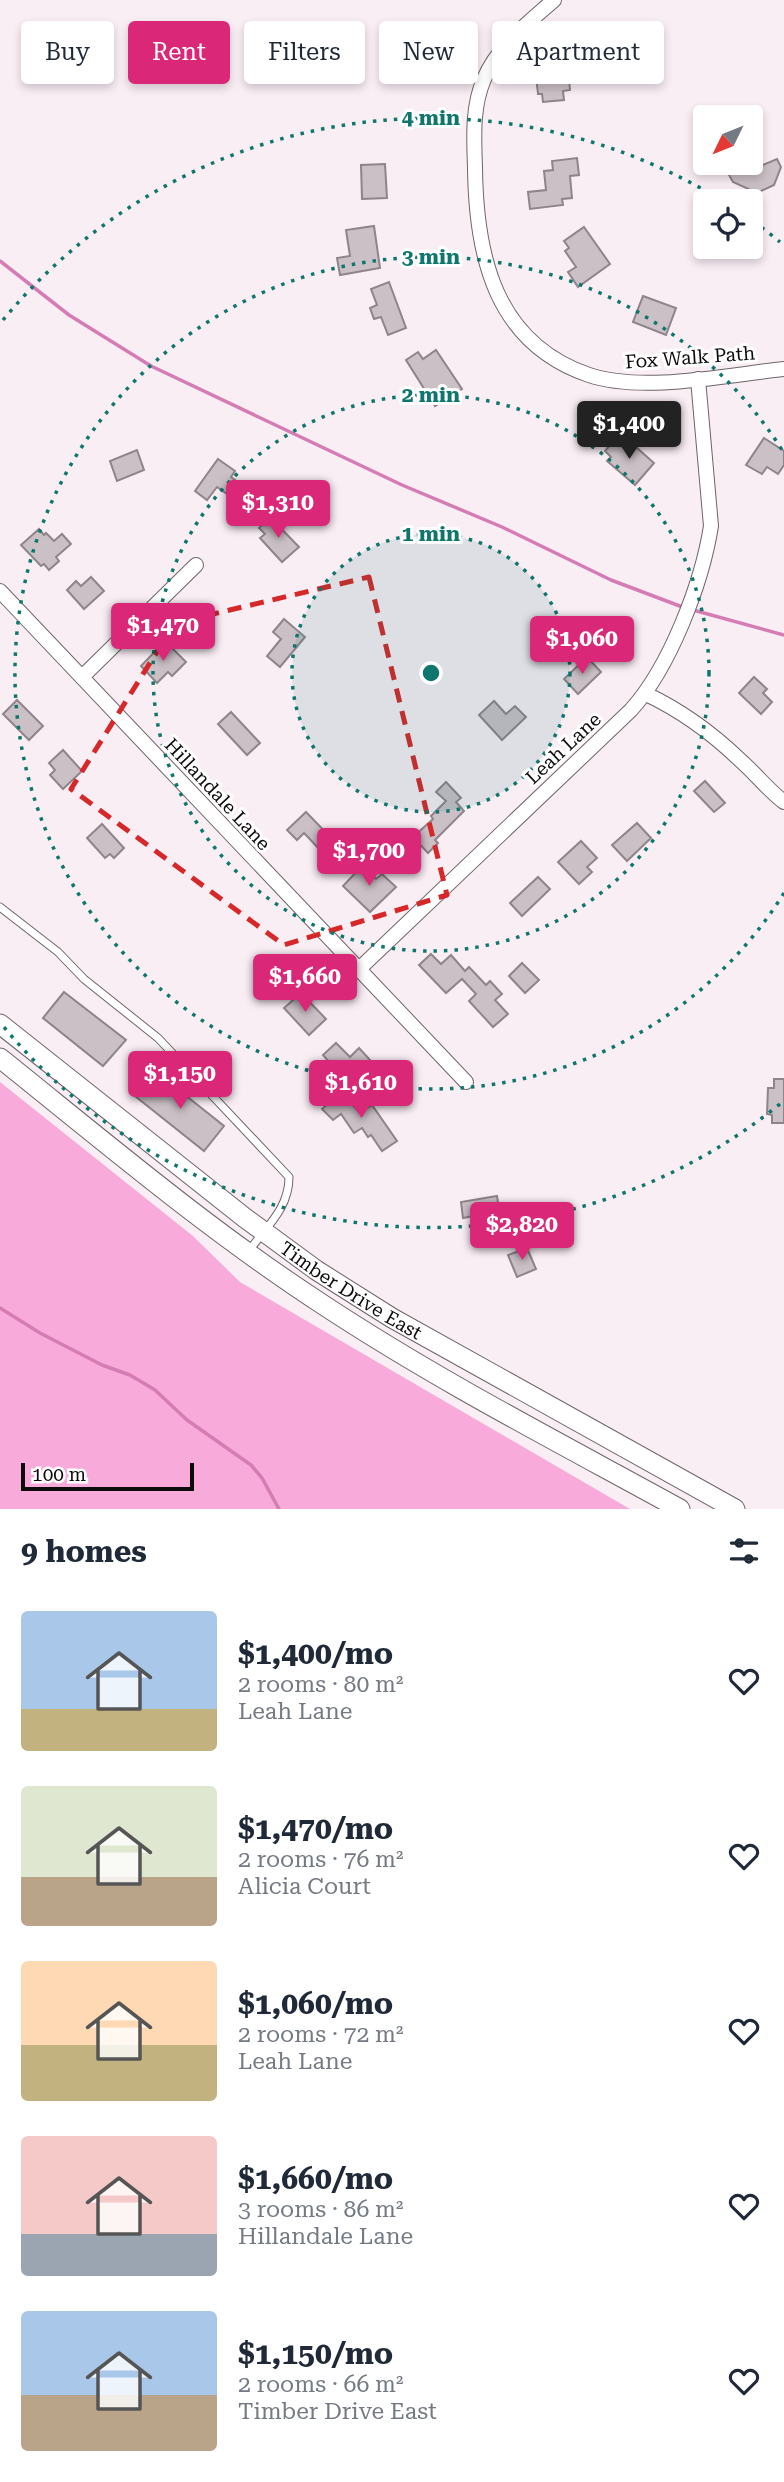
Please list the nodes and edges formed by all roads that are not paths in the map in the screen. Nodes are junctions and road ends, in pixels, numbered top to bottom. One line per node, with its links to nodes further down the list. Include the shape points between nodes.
1 (554, 0): 3 (street, Fox Walk Path, via 497,55 478,94 475,189 481,247 489,274 502,304 523,333 575,370 639,383)
2 (784, 369): 3 (street, Fox Walk Path)
3 (698, 379): 7 (street, Leah Lane, via 711,526 688,605)
4 (196, 565): 6 (street)
5 (0, 591): 6 (street, Hillandale Lane)
6 (82, 677): 10 (street, Hillandale Lane)
7 (646, 694): 8 (street, via 712,736); 10 (street, Leah Lane)
8 (784, 802)
9 (0, 906): 14 (lane, via 158,1038 289,1177 284,1206)
10 (358, 970): 13 (street, Hillandale Lane)
11 (0, 1024): 14 (main road, Timber Drive East)
12 (0, 1058): 15 (main road, Timber Drive East)
13 (466, 1082)
14 (263, 1231): 15 (lane); 17 (main road, Timber Drive East, via 392,1318)
15 (248, 1252): 16 (main road, Timber Drive East, via 428,1371)
16 (680, 1509)
17 (735, 1509)

